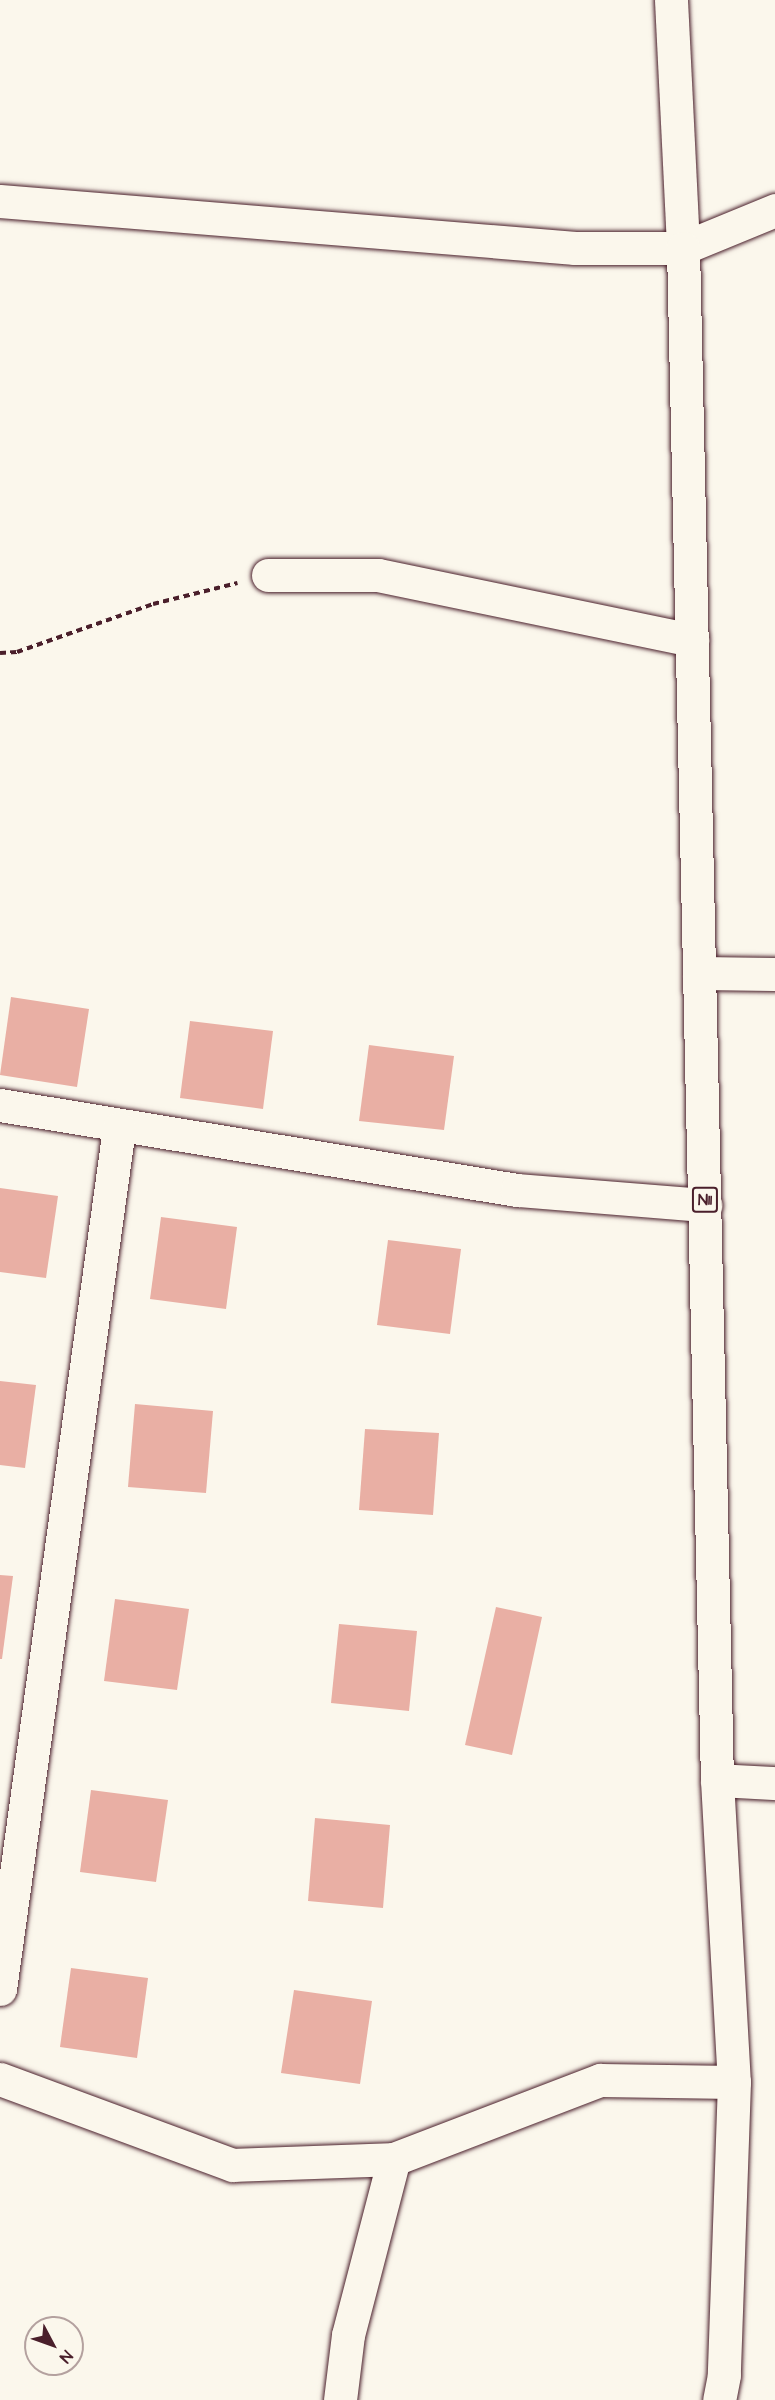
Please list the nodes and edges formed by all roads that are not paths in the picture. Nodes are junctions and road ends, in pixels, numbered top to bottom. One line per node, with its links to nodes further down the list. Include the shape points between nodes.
1 (671, 0): 4 (main road, N11)
2 (0, 201): 4 (main road, via 575,248)
3 (775, 210): 4 (main road)
4 (683, 248): 6 (main road, N11)
5 (268, 575): 6 (main road, via 378,574)
6 (692, 640): 7 (main road, N11)
7 (699, 973): 8 (main road); 11 (main road, N11)
8 (775, 974)
9 (0, 1105): 10 (main road)
10 (119, 1128): 11 (main road, via 517,1190); 14 (main road)
11 (705, 1205): 12 (main road, N11)
12 (717, 1780): 13 (main road); 16 (main road, N11)
13 (775, 1783)
14 (0, 1989)
15 (0, 2079): 17 (main road, via 233,2165)
16 (734, 2082): 17 (main road, via 600,2080); 19 (main road, N11, via 724,2375)
17 (394, 2159): 18 (main road, via 348,2335)
18 (340, 2400)
19 (719, 2400)

